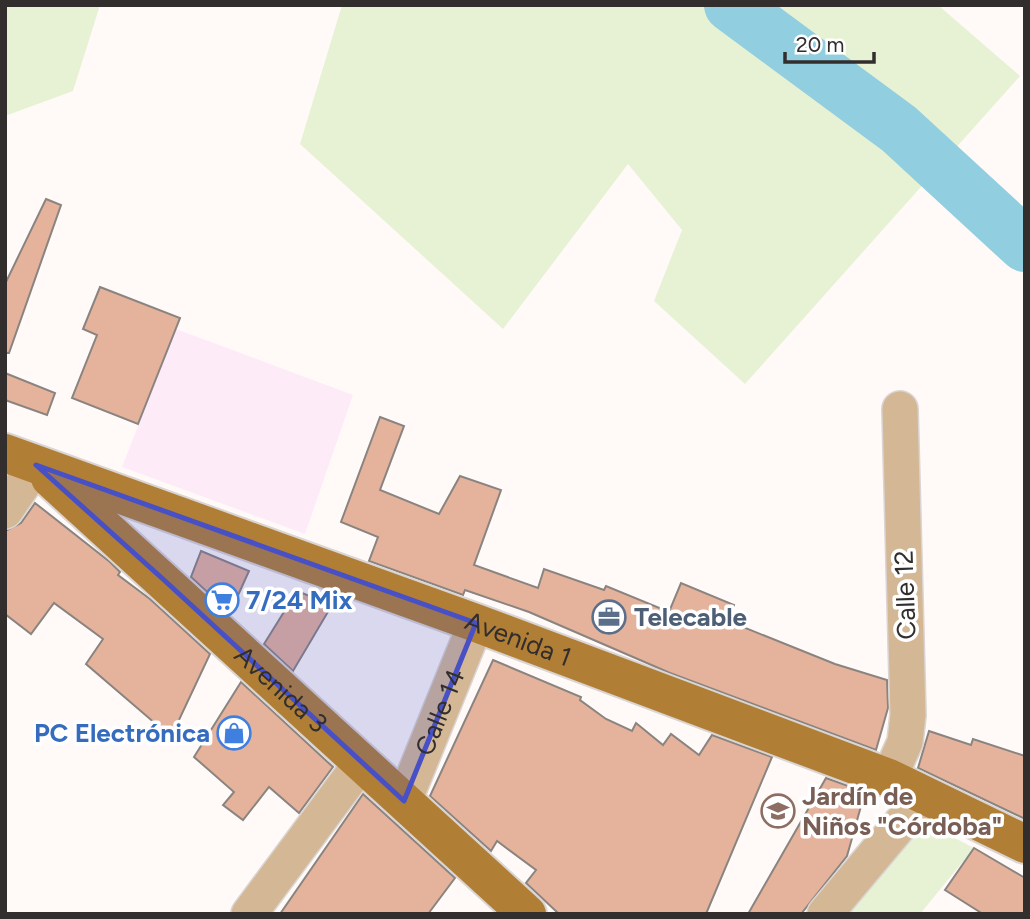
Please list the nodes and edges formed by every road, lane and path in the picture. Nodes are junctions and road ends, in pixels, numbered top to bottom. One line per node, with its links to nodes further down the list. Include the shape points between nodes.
1 (900, 409): 8 (street, Calle 12, via 908,715 905,742)
2 (21, 459): 3 (street); 4 (main road, Avenida 1); 5 (main road, Avenida 3)
3 (5, 511)
4 (210, 526): 5 (main road, via 169,546); 6 (main road, Avenida 1)
5 (164, 580): 7 (main road, Avenida 3)
6 (476, 623): 8 (main road, Avenida 1); 10 (street, Calle 14)
7 (362, 762): 10 (main road, Avenida 3); 12 (street)
8 (889, 778): 9 (main road, Avenida 1)
9 (924, 796): 11 (main road, Avenida 1); 14 (street)
10 (404, 801): 13 (main road, Avenida 3)
11 (1025, 844)
12 (249, 914)
13 (527, 914)
14 (825, 914)

